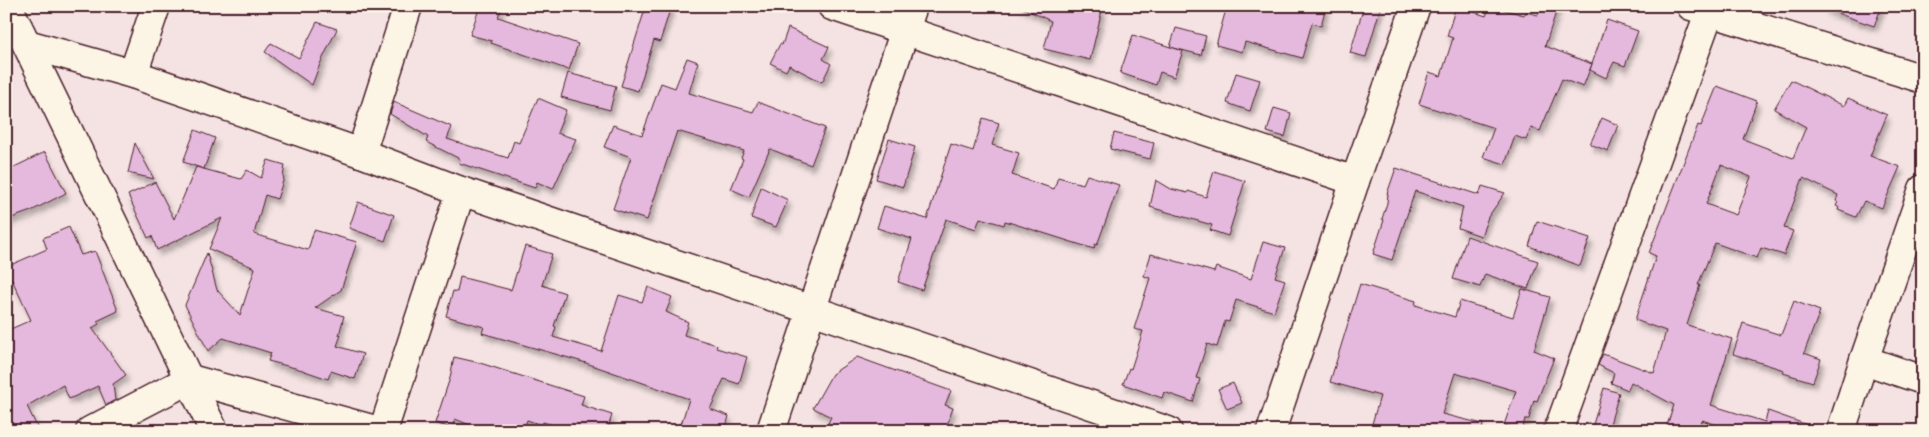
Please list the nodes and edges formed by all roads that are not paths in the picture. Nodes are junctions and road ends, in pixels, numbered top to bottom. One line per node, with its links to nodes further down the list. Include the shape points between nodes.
1 (8, 6): 8 (street)
2 (156, 6): 9 (street)
3 (408, 6): 11 (street)
4 (832, 6): 7 (street)
5 (1416, 6): 12 (street)
6 (1700, 10): 10 (street); 26 (street)
7 (909, 19): 12 (street); 15 (street)
8 (27, 44): 9 (street); 17 (street)
9 (134, 74): 11 (street)
10 (1923, 79)
11 (361, 153): 14 (street)
12 (1354, 181): 25 (street)
13 (1923, 189): 16 (street)
14 (462, 191): 15 (street); 22 (street)
15 (811, 311): 23 (street); 24 (street)
16 (1864, 360): 18 (street); 27 (street)
17 (190, 379): 19 (street); 20 (street); 21 (street)
18 (1923, 380)
19 (90, 431)
20 (214, 431)
21 (379, 431)
22 (382, 431)
23 (771, 431)
24 (1168, 431)
25 (1271, 431)
26 (1558, 431)
27 (1841, 431)

